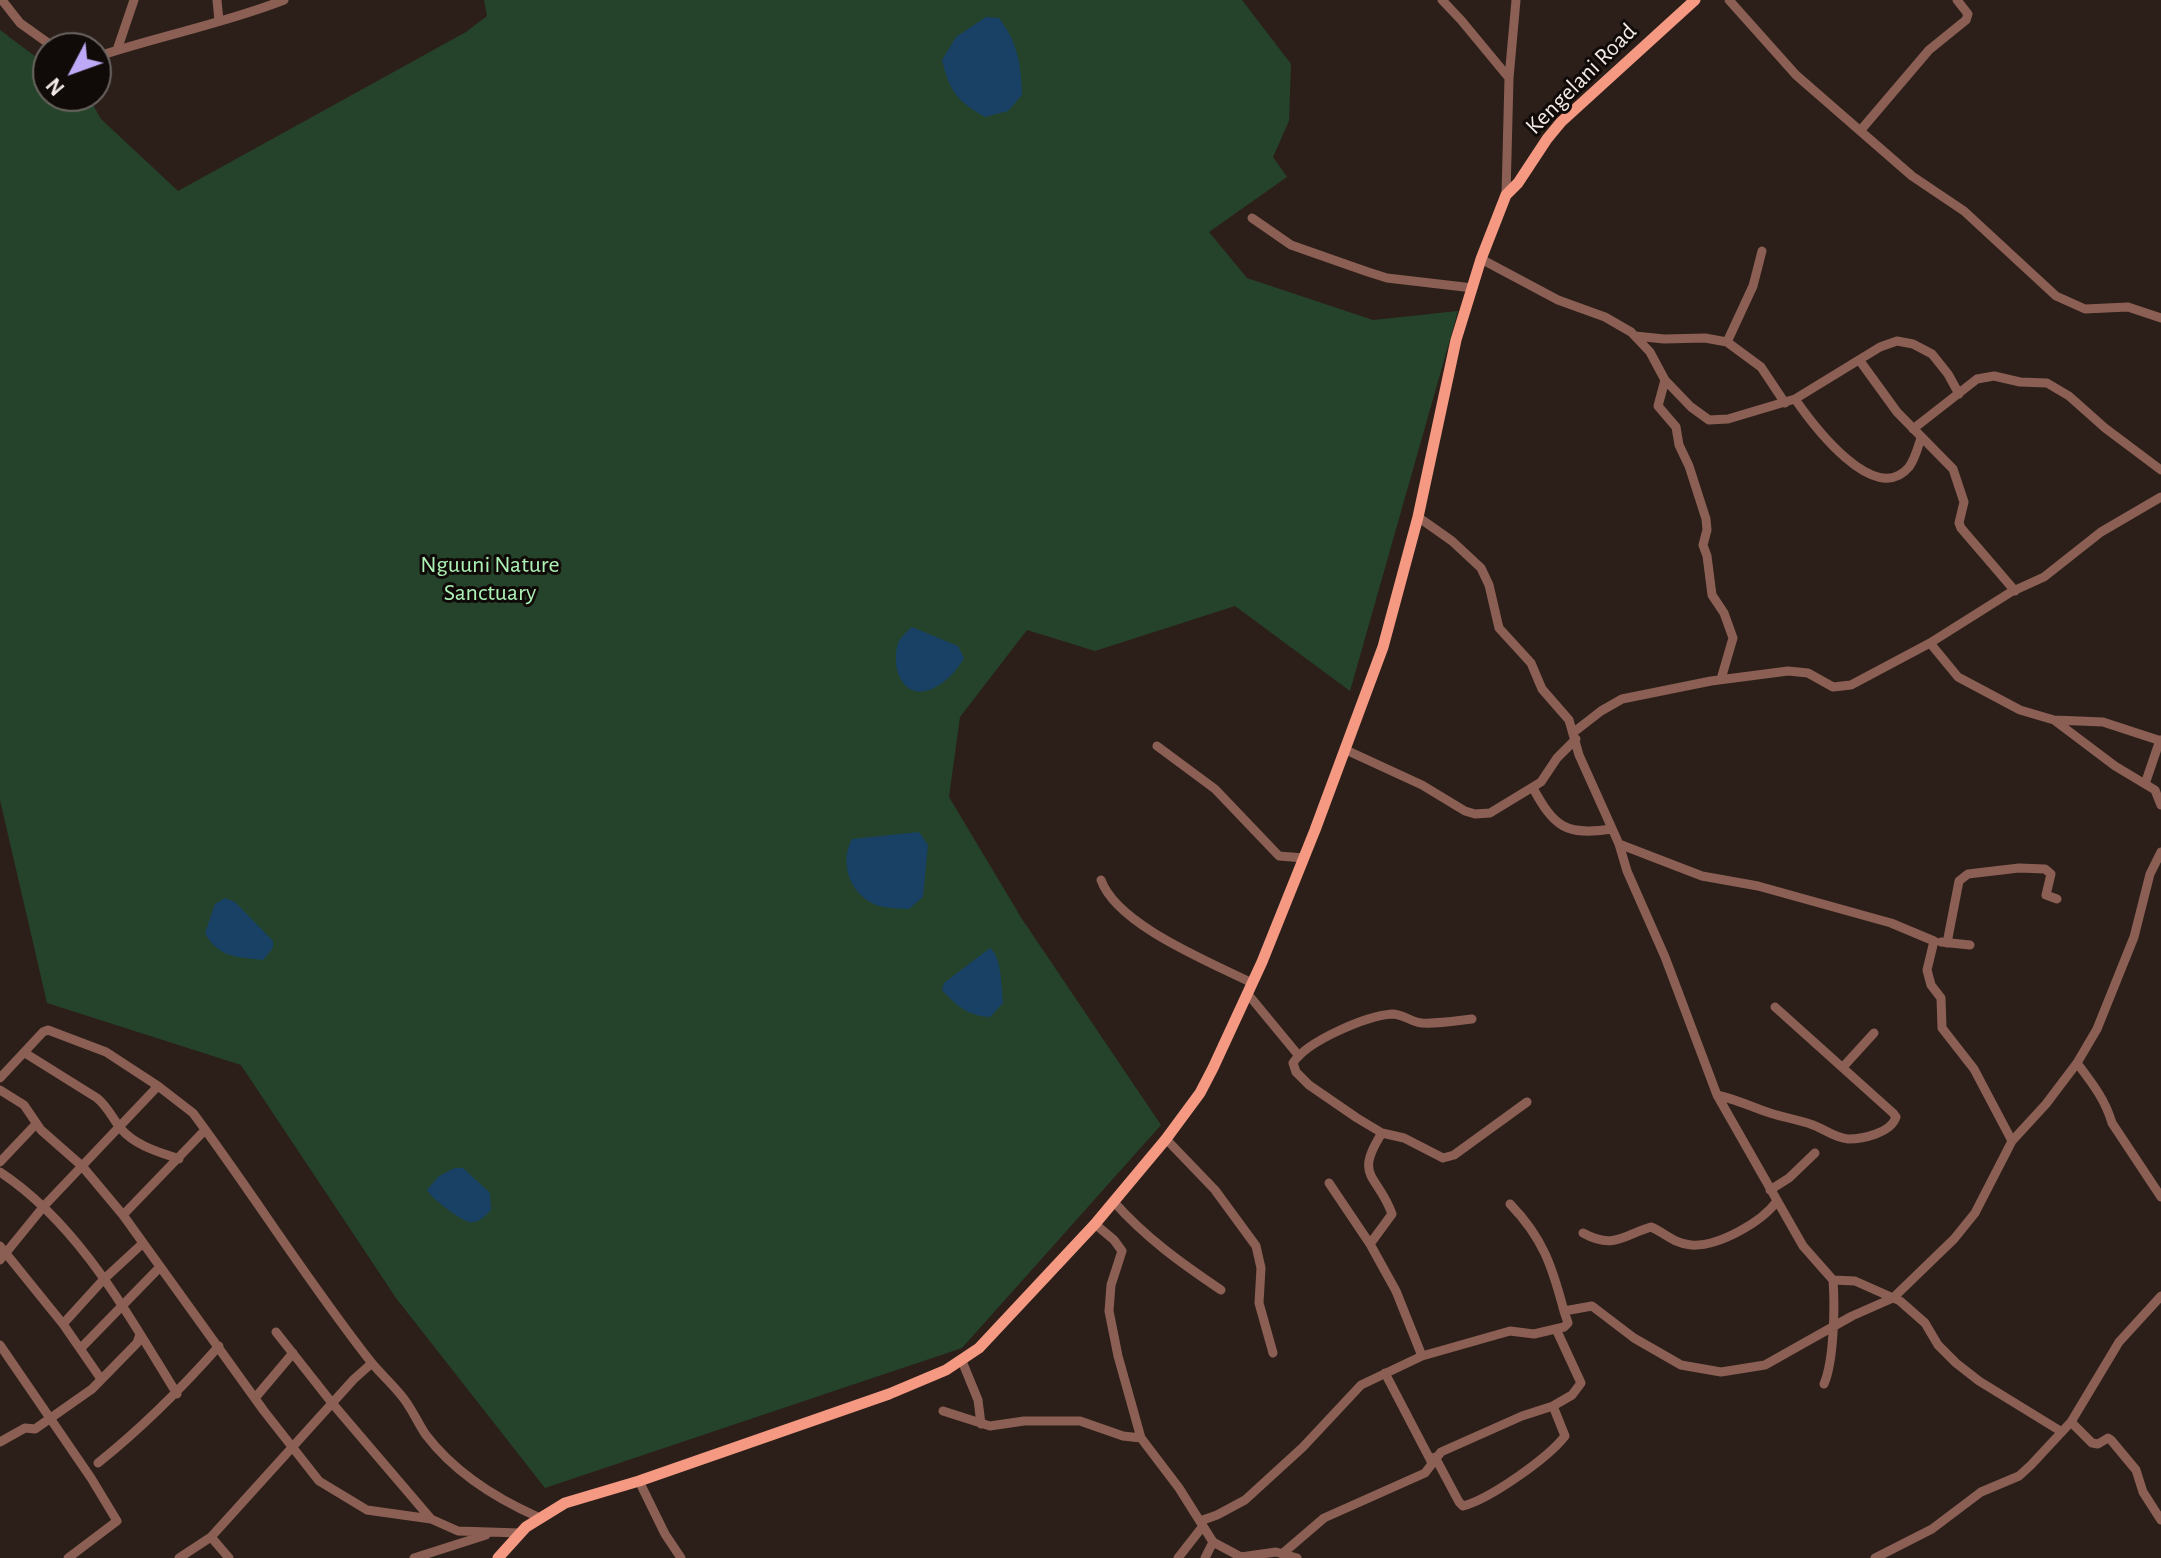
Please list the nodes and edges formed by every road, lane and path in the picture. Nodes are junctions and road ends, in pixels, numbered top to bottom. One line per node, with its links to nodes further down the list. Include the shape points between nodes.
1 (2, 0): 11 (street)
2 (134, 0): 12 (street)
3 (217, 0): 10 (street)
4 (284, 0): 10 (street)
5 (1442, 0): 14 (street)
6 (1516, 0): 14 (street)
7 (1695, 0): 16 (main road, Kengelani Road, via 1561,122)
8 (1729, 0): 15 (street, via 1778,58)
9 (1957, 0): 15 (street, via 1968,14 1966,20 1929,50)
10 (219, 21): 12 (street)
11 (33, 32)
12 (117, 50): 13 (street)
13 (112, 52)
14 (1509, 78): 16 (street)
15 (1860, 131): 21 (street, via 1964,211 2056,296 2085,309 2128,307)
16 (1506, 195): 19 (main road, Kengelani Road)
17 (1252, 218): 20 (street, via 1291,245 1368,272)
18 (1762, 251): 23 (street, via 1753,286)
19 (1481, 259): 20 (main road, Kengelani Road); 22 (street)
20 (1473, 288): 32 (main road, Kengelani Road, via 1456,340)
21 (2161, 318)
22 (1635, 336): 23 (street); 25 (street)
23 (1727, 342): 27 (street, via 1761,367)
24 (1860, 361): 26 (street, via 1886,344 1913,344 1932,354); 27 (street); 28 (street)
25 (1665, 380): 27 (street, via 1709,420); 35 (street, via 1658,406 1676,427 1689,466 1707,526 1703,545 1712,595 1732,635)
26 (1959, 394): 28 (street); 30 (street, via 1987,376 2047,383)
27 (1790, 401): 29 (street, via 1862,470 1882,480 1909,467)
28 (1913, 429): 29 (street)
29 (1921, 438): 33 (street, via 1956,474 1964,502 1959,523 1965,536)
30 (2161, 470)
31 (2160, 500): 33 (street, via 2101,532 2044,577)
32 (1418, 517): 37 (street, via 1481,568 1499,628 1531,663 1542,689 1563,711); 40 (main road, Kengelani Road, via 1383,647)
33 (2015, 591): 34 (street)
34 (1930, 643): 35 (street, via 1839,688 1796,671); 36 (street, via 1963,681 2020,710)
35 (1721, 679): 37 (street, via 1622,699)
36 (2054, 720): 38 (street, via 2103,722); 41 (street)
37 (1575, 735): 42 (street); 44 (street)
38 (2160, 740): 41 (street)
39 (1157, 746): 47 (street, via 1215,789 1279,856)
40 (1346, 750): 42 (street, via 1475,814 1490,813); 47 (main road, Kengelani Road)
41 (2145, 784): 43 (street, via 2155,790)
42 (1533, 788): 44 (street, via 1559,825 1591,832)
43 (2161, 805)
44 (1611, 829): 45 (street)
45 (1619, 844): 50 (street, via 1702,876 1792,895); 64 (street)
46 (2161, 852): 59 (street, via 2134,937 2097,1029)
47 (1304, 858): 53 (main road, Kengelani Road)
48 (1101, 880): 53 (street, via 1130,917)
49 (2057, 899): 51 (street, via 2046,895 2051,874 2045,869 1968,874 1959,881)
50 (1934, 941): 51 (street); 71 (street, via 1927,970 1941,998 1942,1028 1974,1069)
51 (1947, 943): 52 (street)
52 (1970, 945)
53 (1250, 988): 58 (street); 70 (main road, Kengelani Road, via 1207,1082)
54 (1775, 1007): 60 (street)
55 (1472, 1019): 58 (street, via 1418,1023 1387,1015 1341,1029)
56 (1874, 1033): 60 (street)
57 (25, 1053): 61 (street); 62 (street, via 48,1030 106,1052); 67 (street, via 97,1098)
58 (1299, 1056): 69 (street, via 1294,1067 1309,1085)
59 (2077, 1063): 71 (street); 79 (street)
60 (1843, 1067): 64 (street, via 1893,1113 1894,1123 1847,1139)
61 (0, 1078)
62 (158, 1086): 67 (street); 68 (street, via 193,1113)
63 (0, 1090): 66 (street, via 24,1105)
64 (1717, 1095): 78 (street)
65 (1527, 1102): 69 (street, via 1450,1158)
66 (36, 1124): 74 (street); 75 (street)
67 (120, 1127): 73 (street, via 142,1145); 75 (street)
68 (205, 1130): 73 (street); 111 (street)
69 (1382, 1133): 88 (street, via 1367,1165 1392,1214)
70 (1166, 1139): 81 (main road, Kengelani Road); 108 (street, via 1215,1190 1256,1246 1259,1303)
71 (2012, 1141): 96 (street, via 1968,1222)
72 (1815, 1153): 78 (street)
73 (179, 1159): 84 (street)
74 (0, 1162)
75 (82, 1166): 83 (street); 84 (street)
76 (0, 1172): 83 (street)
77 (1329, 1183): 88 (street)
78 (1770, 1190): 80 (street)
79 (2161, 1197)
80 (1777, 1201): 86 (street, via 1753,1224 1699,1245 1675,1241 1651,1227 1621,1240 1601,1241); 93 (street, via 1803,1246)
81 (1114, 1202): 85 (main road, Kengelani Road); 94 (street, via 1172,1258)
82 (1510, 1204): 98 (street, via 1539,1238)
83 (44, 1206): 89 (street); 92 (street)
84 (123, 1215): 87 (street)
85 (1095, 1224): 110 (main road, Kengelani Road); 124 (street, via 1122,1251 1109,1311)
86 (1583, 1233)
87 (142, 1244): 91 (street); 92 (street)
88 (1370, 1244): 109 (street)
89 (3, 1248): 90 (street); 99 (street)
90 (0, 1260)
91 (159, 1268): 97 (street); 105 (street)
92 (103, 1280): 97 (street); 99 (street)
93 (1833, 1280): 96 (street, via 1855,1281); 100 (street)
94 (1221, 1290)
95 (2161, 1296): 121 (street, via 2119,1342)
96 (1893, 1298): 100 (street); 123 (street, via 1919,1316 1956,1363)
97 (120, 1305): 103 (street); 106 (street)
98 (1564, 1311): 100 (street, via 1592,1306 1681,1365 1721,1372 1765,1365); 101 (street, via 1568,1323)
99 (63, 1324): 106 (street)
100 (1832, 1327): 114 (street)
101 (1556, 1329): 109 (street, via 1534,1334 1510,1331); 118 (street, via 1581,1383)
102 (276, 1332): 107 (street)
103 (140, 1334): 113 (street); 115 (street)
104 (0, 1345): 120 (street)
105 (219, 1346): 115 (street); 116 (street)
106 (81, 1348): 113 (street)
107 (293, 1353): 116 (street); 117 (street)
108 (1273, 1353)
109 (1422, 1356): 112 (street)
110 (962, 1361): 122 (street, via 978,1400); 129 (main road, Kengelani Road, via 852,1408)
111 (372, 1363): 117 (street); 130 (street, via 452,1462 501,1500)
112 (1385, 1373): 127 (street); 133 (street, via 1361,1385 1245,1500)
113 (101, 1379): 120 (street)
114 (1824, 1384)
115 (177, 1394): 128 (street)
116 (255, 1398): 126 (street)
117 (332, 1403): 126 (street); 131 (street)
118 (1553, 1406): 127 (street, via 1441,1452); 127 (street, via 1565,1436 1477,1502 1463,1506)
119 (943, 1411): 122 (street)
120 (51, 1418): 125 (street); 139 (street, via 117,1521)
121 (2071, 1422): 123 (street); 132 (street, via 2092,1443 2111,1440 2136,1470)
122 (981, 1424): 124 (street, via 1080,1421)
123 (2062, 1432): 148 (street, via 2019,1476 1993,1486 1932,1529)
124 (1141, 1438): 133 (street)
125 (0, 1442)
126 (293, 1449): 131 (street, via 326,1487 367,1510); 136 (street)
127 (1434, 1460): 138 (street, via 1425,1473 1324,1518)
128 (98, 1463)
129 (639, 1481): 130 (main road, Kengelani Road, via 565,1503); 144 (street)
130 (538, 1517): 135 (main road, Kengelani Road)
131 (431, 1519): 134 (street, via 458,1531)
132 (2161, 1520)
133 (1202, 1523): 137 (street); 145 (street)
134 (493, 1533): 135 (street); 142 (street)
135 (520, 1533): 143 (main road, Kengelani Road)
136 (211, 1537): 140 (street); 141 (street)
137 (1213, 1542): 138 (street, via 1241,1557); 146 (street)
138 (1282, 1554): 147 (street)
139 (68, 1558)
140 (179, 1558)
141 (229, 1558)
142 (414, 1558)
143 (498, 1558)
144 (681, 1558)
145 (1178, 1558)
146 (1205, 1558)
147 (1297, 1558)
148 (1875, 1558)

